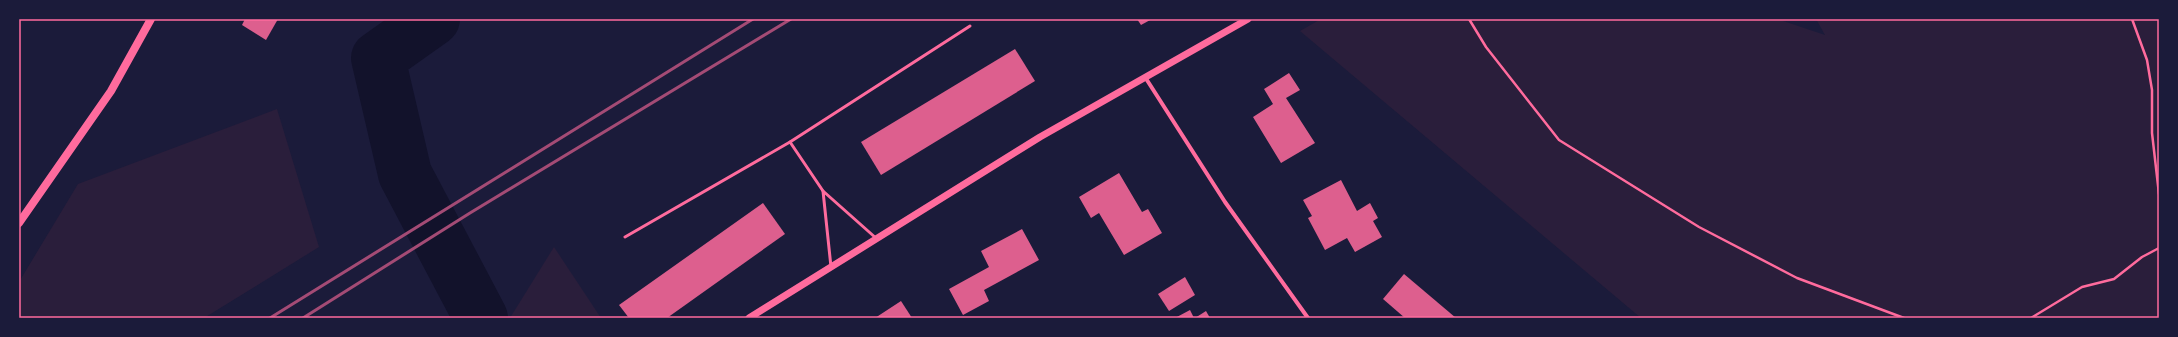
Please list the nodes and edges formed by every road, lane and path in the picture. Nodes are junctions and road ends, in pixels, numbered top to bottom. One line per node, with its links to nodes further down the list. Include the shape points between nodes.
1 (151, 19): 10 (main road, via 111,91)
2 (1248, 19): 6 (street)
3 (1469, 19): 17 (path, via 1486,47 1559,140 1706,231 1797,278)
4 (2132, 19): 9 (path, via 2147,60 2152,90 2152,133)
5 (970, 26): 7 (lane)
6 (1145, 78): 12 (street, via 1040,137); 16 (street, via 1225,202)
7 (790, 142): 8 (lane); 11 (lane)
8 (823, 191): 12 (lane); 14 (lane)
9 (2159, 194)
10 (19, 223)
11 (625, 237)
12 (877, 239): 14 (street)
13 (2159, 248): 18 (path, via 2142,257 2114,279 2082,287)
14 (831, 267): 15 (street)
15 (750, 318)
16 (1308, 318)
17 (1904, 318)
18 (2031, 318)

